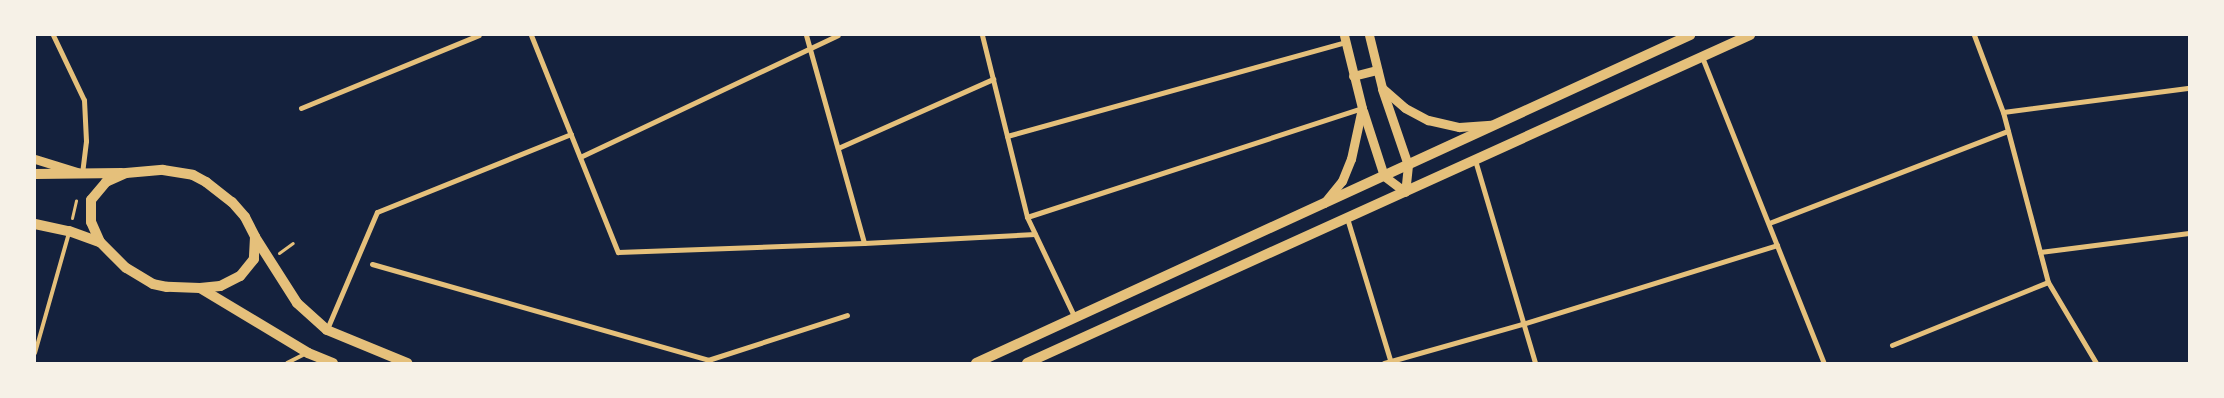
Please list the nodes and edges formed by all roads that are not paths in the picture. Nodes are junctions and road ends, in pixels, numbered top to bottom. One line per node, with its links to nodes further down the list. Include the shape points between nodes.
1 (53, 35): 31 (street, via 84,100 86,140)
2 (479, 35): 19 (street)
3 (531, 35): 24 (street)
4 (806, 35): 12 (street)
5 (838, 35): 12 (street)
6 (982, 35): 16 (street)
7 (1369, 35): 14 (street)
8 (1690, 35): 22 (main road)
9 (1750, 35): 13 (main road)
10 (1974, 35): 21 (street)
11 (1344, 39): 15 (street); 25 (street)
12 (810, 48): 26 (street); 27 (street)
13 (1701, 57): 29 (main road); 39 (street)
14 (1376, 70): 15 (street); 17 (street)
15 (1353, 76): 20 (street)
16 (992, 79): 25 (street); 26 (street)
17 (1382, 88): 22 (street, via 1405,108 1428,120 1459,127); 30 (street)
18 (2189, 88): 21 (street)
19 (301, 108)
20 (1362, 108): 34 (street); 36 (street, via 1351,159 1342,181); 37 (street)
21 (2003, 112): 23 (street)
22 (1494, 125): 30 (main road)
23 (2008, 131): 39 (street); 48 (street)
24 (571, 134): 27 (street); 55 (street, via 377,212)
25 (1007, 136): 37 (street)
26 (838, 148): 46 (street)
27 (580, 157): 46 (street, via 618,252)
28 (35, 159): 31 (street)
29 (1475, 160): 35 (main road); 54 (street)
30 (1408, 165): 34 (main road); 35 (street)
31 (82, 173): 32 (main road); 33 (main road)
32 (126, 173): 44 (main road, via 163,170 193,175 232,202 245,217); 45 (main road, via 106,182 91,200 91,222)
33 (35, 174)
34 (1384, 176): 35 (street); 36 (main road)
35 (1406, 192): 38 (main road)
36 (1323, 204): 53 (main road)
37 (1027, 216): 43 (street)
38 (1347, 218): 61 (street); 66 (main road)
39 (1769, 222): 47 (street)
40 (35, 225): 41 (main road)
41 (69, 231): 45 (main road); 56 (lane)
42 (2189, 233): 48 (street)
43 (1036, 234): 46 (street); 53 (street)
44 (254, 236): 51 (main road, via 254,259 240,276 220,286); 55 (main road, via 297,303)
45 (100, 242): 51 (main road, via 126,268 153,284)
46 (864, 244)
47 (1777, 245): 54 (street); 69 (street)
48 (2040, 252): 50 (street)
49 (372, 264): 60 (street)
50 (2048, 282): 57 (street); 70 (street)
51 (200, 288): 59 (main road)
52 (846, 315): 60 (street)
53 (1075, 318): 65 (main road)
54 (1522, 324): 61 (street); 68 (street)
55 (327, 330): 64 (main road)
56 (37, 338): 58 (lane)
57 (1892, 345)
58 (35, 353)
59 (308, 353): 62 (lane); 63 (main road)
60 (708, 362)
61 (1391, 362): 67 (street)
62 (287, 363)
63 (333, 363)
64 (407, 363)
65 (976, 363)
66 (1027, 363)
67 (1384, 363)
68 (1535, 363)
69 (1824, 363)
70 (2096, 363)

